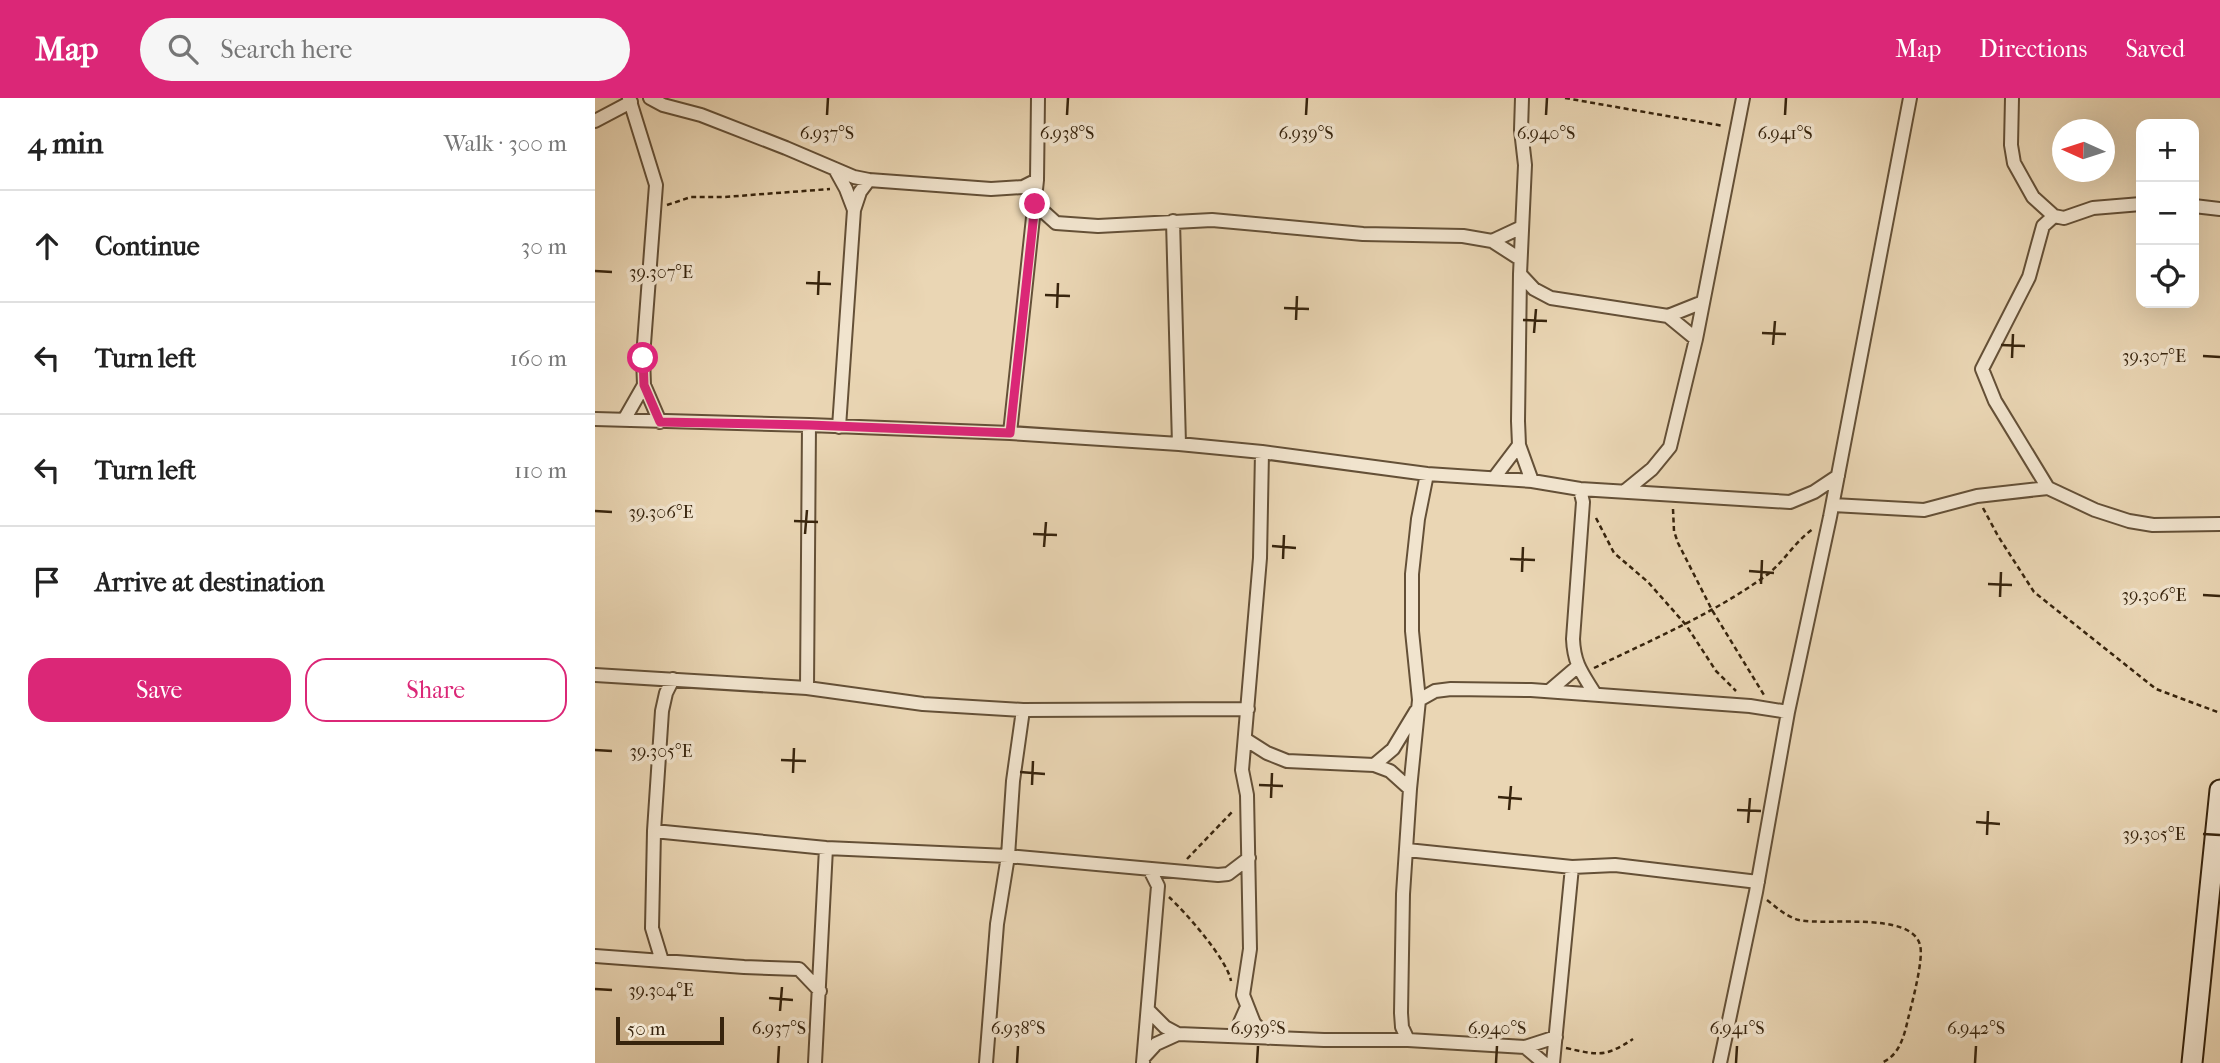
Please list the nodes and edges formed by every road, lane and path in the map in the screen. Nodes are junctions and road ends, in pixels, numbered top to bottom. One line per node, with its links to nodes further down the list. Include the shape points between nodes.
1 (650, 98): 9 (street)
2 (1038, 98): 14 (street)
3 (1522, 98): 24 (street)
4 (1565, 98): 11 (path)
5 (1743, 98): 11 (street)
6 (1909, 98): 42 (street)
7 (2012, 98): 22 (street, via 2014,163 2033,197)
8 (631, 103): 9 (street); 10 (street); 21 (street, via 656,185)
9 (663, 105): 12 (street)
10 (595, 121)
11 (1738, 128): 28 (street)
12 (835, 169): 13 (street); 15 (street)
13 (869, 180): 14 (street, via 991,189 1023,187); 20 (street)
14 (1037, 180): 16 (street)
15 (846, 189): 20 (street); 21 (path, via 691,197)
16 (1035, 204): 23 (street, via 1056,223 1066,225); 37 (street)
17 (2136, 204): 22 (street)
18 (2199, 207): 19 (street)
19 (2220, 209)
20 (854, 210): 36 (street)
21 (655, 212): 31 (street)
22 (2054, 216): 45 (street, via 2043,226 2029,277 1982,369 1995,401)
23 (1173, 221): 25 (street); 38 (street)
24 (1522, 227): 25 (street); 26 (street)
25 (1492, 241): 26 (street)
26 (1520, 259): 27 (street)
27 (1520, 274): 29 (street, via 1551,298); 39 (street)
28 (1703, 302): 29 (street); 30 (street)
29 (1668, 316): 30 (street)
30 (1696, 339): 46 (street, via 1670,446 1652,469)
31 (644, 385): 33 (street); 34 (street)
32 (595, 419): 33 (street)
33 (624, 420): 34 (street)
34 (660, 422): 35 (street)
35 (809, 425): 36 (street); 57 (street)
36 (839, 427): 37 (street)
37 (1010, 433): 38 (street)
38 (1179, 444): 40 (street)
39 (1519, 445): 43 (street); 44 (street)
40 (1262, 452): 41 (street); 63 (street, via 1261,558)
41 (1427, 474): 43 (street); 60 (street, via 1412,574)
42 (1838, 476): 47 (street, via 1790,502); 50 (street)
43 (1494, 478): 44 (street)
44 (1531, 481): 48 (street)
45 (2048, 488): 49 (street); 51 (street, via 2129,521)
46 (1625, 491): 47 (street); 48 (street)
47 (1674, 495): 52 (path, via 1674,531)
48 (1581, 496): 53 (path, via 1614,553 1648,582); 54 (street, via 1573,639)
49 (1977, 496): 50 (street, via 1924,510); 66 (path, via 2034,592 2155,688)
50 (1832, 511): 52 (path, via 1804,535 1780,565); 65 (street)
51 (2220, 524)
52 (1712, 610): 53 (path); 62 (path)
53 (1686, 625): 54 (path); 61 (path, via 1717,671)
54 (1579, 670): 58 (street); 59 (street)
55 (595, 675): 56 (street)
56 (673, 679): 57 (street); 72 (street, via 662,711)
57 (807, 688): 64 (street, via 923,704)
58 (1549, 691): 59 (street); 60 (street, via 1451,689 1435,691)
59 (1595, 694): 61 (street)
60 (1419, 704): 68 (street, via 1393,749); 69 (street)
61 (1750, 706): 62 (street)
62 (1770, 708): 65 (street)
63 (1248, 709): 64 (street); 67 (street)
64 (1023, 710): 75 (street)
65 (1788, 712): 81 (street)
66 (2220, 713)
67 (1245, 739): 68 (street, via 1287,761); 71 (street, via 1242,770)
68 (1374, 765): 69 (street, via 1390,771)
69 (1410, 789): 74 (street)
70 (2220, 790): 101 (main road)
71 (1247, 795): 76 (street); 79 (path)
72 (654, 831): 73 (street); 83 (street, via 652,928)
73 (826, 848): 75 (street); 84 (street)
74 (1407, 850): 77 (street); 91 (street, via 1401,1013)
75 (1008, 856): 78 (street); 96 (street, via 997,924)
76 (1249, 858): 79 (street, via 1228,874); 85 (street)
77 (1572, 867): 81 (street, via 1615,865); 92 (street)
78 (1150, 870): 79 (street); 80 (street)
79 (1175, 872)
80 (1158, 886): 85 (path, via 1223,962 1234,994); 86 (street)
81 (1757, 887): 99 (street); 100 (path, via 1782,912 1798,920 1862,922 1915,934 1921,947 1904,1039)
82 (595, 956): 83 (street)
83 (662, 961): 84 (street, via 799,969)
84 (820, 991): 95 (street)
85 (1246, 1006): 88 (street); 89 (street)
86 (1148, 1010): 87 (street); 94 (street)
87 (1178, 1034): 88 (street); 94 (street, via 1156,1044)
88 (1234, 1036): 89 (street)
89 (1268, 1038): 91 (street)
90 (1633, 1039): 92 (path, via 1615,1051 1602,1053 1583,1053)
91 (1408, 1040): 93 (street)
92 (1556, 1041): 93 (street); 98 (street)
93 (1525, 1047): 97 (street)
94 (1144, 1060)
95 (815, 1063)
96 (986, 1063)
97 (1544, 1063)
98 (1553, 1063)
99 (1720, 1063)
100 (1881, 1063)
101 (2192, 1063)

